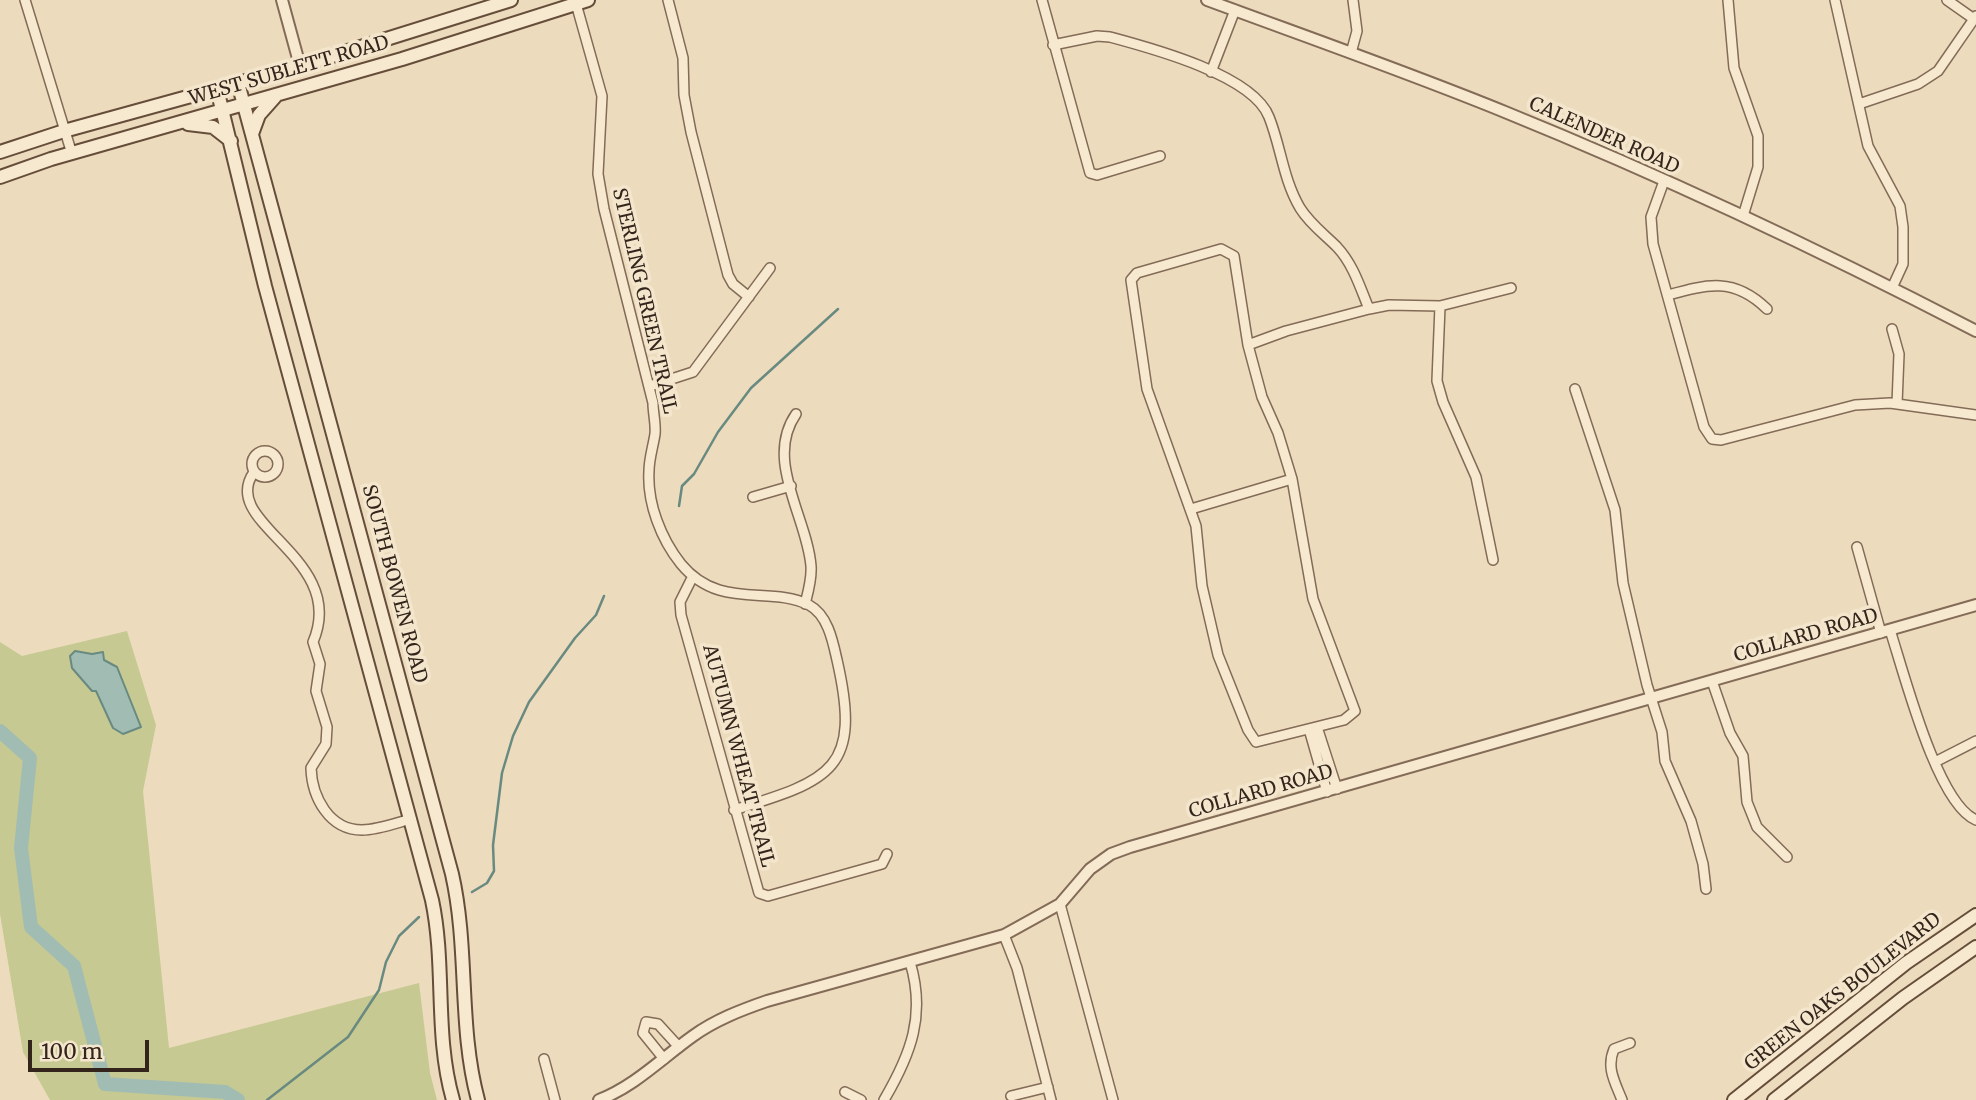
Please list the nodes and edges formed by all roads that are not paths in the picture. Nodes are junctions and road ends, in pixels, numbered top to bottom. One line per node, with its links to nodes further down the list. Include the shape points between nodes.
1 (25, 0): 25 (street)
2 (511, 0): 16 (main road, WEST SUBLETT ROAD)
3 (668, 0): 40 (street, via 683,58 691,132 728,275)
4 (1042, 0): 14 (street)
5 (1207, 0): 12 (street, CALENDER ROAD)
6 (1353, 0): 15 (street, via 1357,31)
7 (1728, 0): 33 (street, via 1734,68 1758,136 1758,167)
8 (1835, 0): 22 (street)
9 (1947, 0): 13 (street)
10 (284, 1): 16 (street)
11 (580, 1): 20 (main road, WEST SUBLETT ROAD); 47 (street, STERLING GREEN TRAIL, via 602,96 598,174 604,209)
12 (1235, 10): 15 (street, CALENDER ROAD); 17 (street)
13 (1975, 18): 22 (street, via 1938,71 1918,84)
14 (1053, 45): 17 (street, via 1110,37); 30 (street, via 1090,173 1097,175)
15 (1351, 53): 32 (street, CALENDER ROAD, via 1503,111)
16 (300, 66): 18 (main road, WEST SUBLETT ROAD)
17 (1211, 72): 42 (street, via 1260,101 1294,196 1311,224 1349,261)
18 (238, 83): 19 (main road, WEST SUBLETT ROAD); 21 (main road, SOUTH BOWEN ROAD)
19 (217, 89): 23 (main road); 25 (main road, WEST SUBLETT ROAD)
20 (278, 94): 21 (main road, WEST SUBLETT ROAD); 26 (main road, via 266,105)
21 (244, 104): 23 (main road, WEST SUBLETT ROAD); 26 (main road, SOUTH BOWEN ROAD)
22 (1859, 104): 38 (street, via 1868,146 1900,206 1903,264)
23 (223, 110): 24 (main road, WEST SUBLETT ROAD); 27 (main road)
24 (173, 125): 27 (main road, via 213,127); 29 (main road, WEST SUBLETT ROAD)
25 (64, 131): 28 (main road, WEST SUBLETT ROAD); 29 (street)
26 (252, 134): 35 (main road, SOUTH BOWEN ROAD)
27 (231, 141): 36 (main road)
28 (0, 152)
29 (72, 154): 31 (main road, WEST SUBLETT ROAD)
30 (1160, 156)
31 (0, 177)
32 (1664, 181): 33 (street, CALENDER ROAD); 39 (street, via 1650,227)
33 (1743, 216): 38 (street, CALENDER ROAD)
34 (771, 268): 40 (street)
35 (290, 279): 36 (main road); 56 (main road, SOUTH BOWEN ROAD)
36 (265, 286): 57 (main road)
37 (1511, 288): 41 (street)
38 (1892, 288): 45 (street, CALENDER ROAD)
39 (1668, 295): 43 (street, via 1724,285 1755,297); 49 (street, via 1704,427 1712,439 1855,405)
40 (749, 297): 47 (street, via 693,372)
41 (1440, 306): 42 (street, via 1388,304); 60 (street, via 1437,381 1476,477)
42 (1369, 309): 46 (street)
43 (1767, 309)
44 (1892, 329): 49 (street, via 1899,354)
45 (1976, 331)
46 (1248, 345): 53 (street); 58 (street, via 1234,256 1221,249 1137,273 1131,280 1147,389)
47 (650, 386): 61 (street, STERLING GREEN TRAIL, via 655,432 648,470 650,495 663,537)
48 (1575, 389): 66 (street, via 1615,510 1623,583)
49 (1897, 404): 51 (street)
50 (796, 414): 54 (street, via 783,441)
51 (1976, 415)
52 (254, 472): 72 (street, via 248,488 254,510 304,567 321,605 313,642 320,664 316,691 327,727 326,744 311,768 317,801 344,826 362,830)
53 (1292, 479): 58 (street); 67 (street, via 1313,599 1355,711 1344,720)
54 (791, 485): 55 (street); 62 (street, via 811,569)
55 (753, 497)
56 (351, 499): 57 (main road); 92 (main road, SOUTH BOWEN ROAD, via 456,895 464,949 469,1054)
57 (328, 506): 72 (main road)
58 (1191, 509): 67 (street, via 1218,655 1248,730 1256,742)
59 (1857, 547): 64 (street)
60 (1493, 559)
61 (693, 576): 62 (street, STERLING GREEN TRAIL, via 731,594); 71 (street, AUTUMN WHEAT TRAIL, via 680,602 681,615)
62 (805, 604): 71 (street, via 819,613 833,641 847,703 846,736 834,761 811,782)
63 (1976, 606): 64 (street, COLLARD ROAD)
64 (1886, 631): 65 (street, COLLARD ROAD); 69 (street)
65 (1712, 681): 66 (street, COLLARD ROAD); 75 (street, via 1743,756 1748,802 1757,827)
66 (1652, 699): 70 (street, COLLARD ROAD); 76 (street, via 1668,773 1699,847)
67 (1313, 728): 70 (street)
68 (1976, 741): 69 (street)
69 (1935, 762): 73 (street, via 1955,804)
70 (1332, 790): 77 (street, COLLARD ROAD, via 1121,851 1085,873)
71 (734, 810): 74 (street, AUTUMN WHEAT TRAIL, via 756,887 768,896 882,864)
72 (411, 819): 91 (main road, via 435,913 441,1034)
73 (1976, 820)
74 (887, 854)
75 (1787, 857)
76 (1706, 889)
77 (1060, 904): 79 (street, COLLARD ROAD); 98 (street)
78 (1976, 915): 82 (main road, GREEN OAKS BOULEVARD)
79 (1004, 934): 81 (street, COLLARD ROAD); 88 (street)
80 (1975, 951): 83 (main road)
81 (910, 962): 85 (street, COLLARD ROAD, via 751,1007 706,1027); 96 (street, via 917,996 915,1033 905,1063)
82 (1888, 978): 83 (main road); 100 (main road, GREEN OAKS BOULEVARD)
83 (1903, 998): 101 (main road)
84 (1630, 1043): 99 (street, via 1614,1049 1609,1059)
85 (679, 1047): 87 (street, COLLARD ROAD); 87 (street, via 658,1024 646,1022 643,1033)
86 (544, 1059): 93 (street)
87 (664, 1059): 94 (street, COLLARD ROAD)
88 (1048, 1087): 90 (street); 97 (street)
89 (845, 1092): 95 (street)
90 (1011, 1096)
91 (453, 1100)
92 (478, 1100)
93 (555, 1100)
94 (599, 1100)
95 (861, 1100)
96 (884, 1100)
97 (1051, 1100)
98 (1113, 1100)
99 (1622, 1100)
100 (1734, 1100)
101 (1774, 1100)

